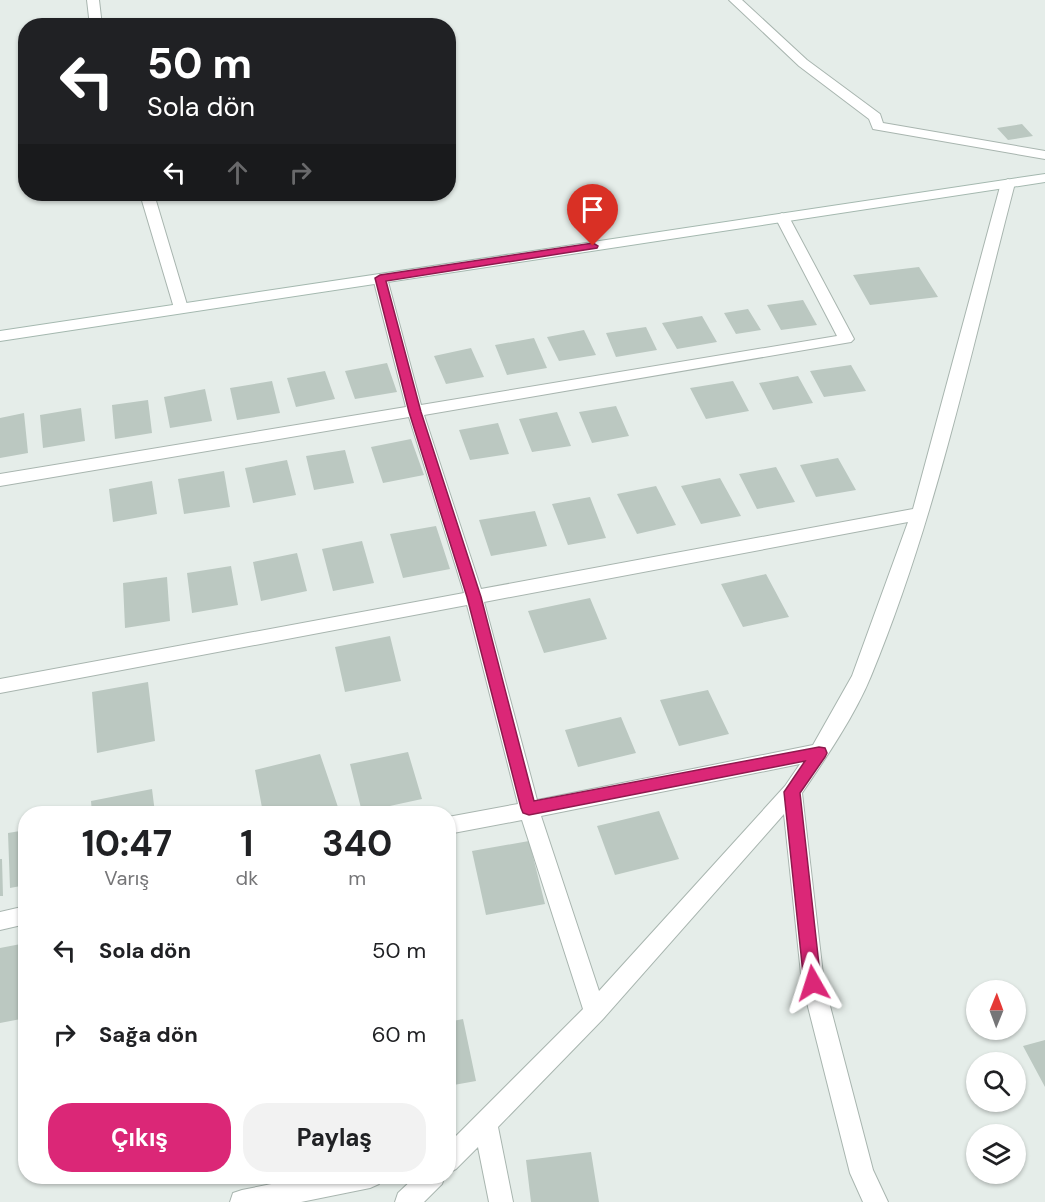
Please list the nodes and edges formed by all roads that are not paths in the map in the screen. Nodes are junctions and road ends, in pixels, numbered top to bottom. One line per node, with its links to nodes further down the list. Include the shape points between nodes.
1 (93, 0): 3 (street)
2 (735, 0): 4 (street, via 803,63 874,117 878,126)
3 (95, 18)
4 (1045, 155)
5 (1045, 178): 6 (street)
6 (1008, 183): 8 (street); 14 (street)
7 (149, 201): 10 (street)
8 (782, 217): 9 (street); 12 (street, via 846,339)
9 (380, 278): 10 (street); 12 (street)
10 (181, 308): 11 (street)
11 (0, 336)
12 (415, 412): 13 (street); 15 (street)
13 (0, 480)
14 (920, 514): 15 (street); 17 (street, via 861,677)
15 (474, 597): 16 (street); 19 (street)
16 (0, 687)
17 (819, 753): 18 (street); 19 (street)
18 (792, 792): 23 (street); 31 (street, via 813,983 862,1173)
19 (529, 808): 20 (street); 23 (street)
20 (456, 824)
21 (18, 917): 22 (street)
22 (0, 921)
23 (595, 1012): 24 (street)
24 (486, 1125): 25 (street); 30 (street)
25 (456, 1154)
26 (331, 1184): 28 (street)
27 (425, 1184): 29 (street)
28 (242, 1202)
29 (407, 1202)
30 (501, 1202)
31 (876, 1202)

